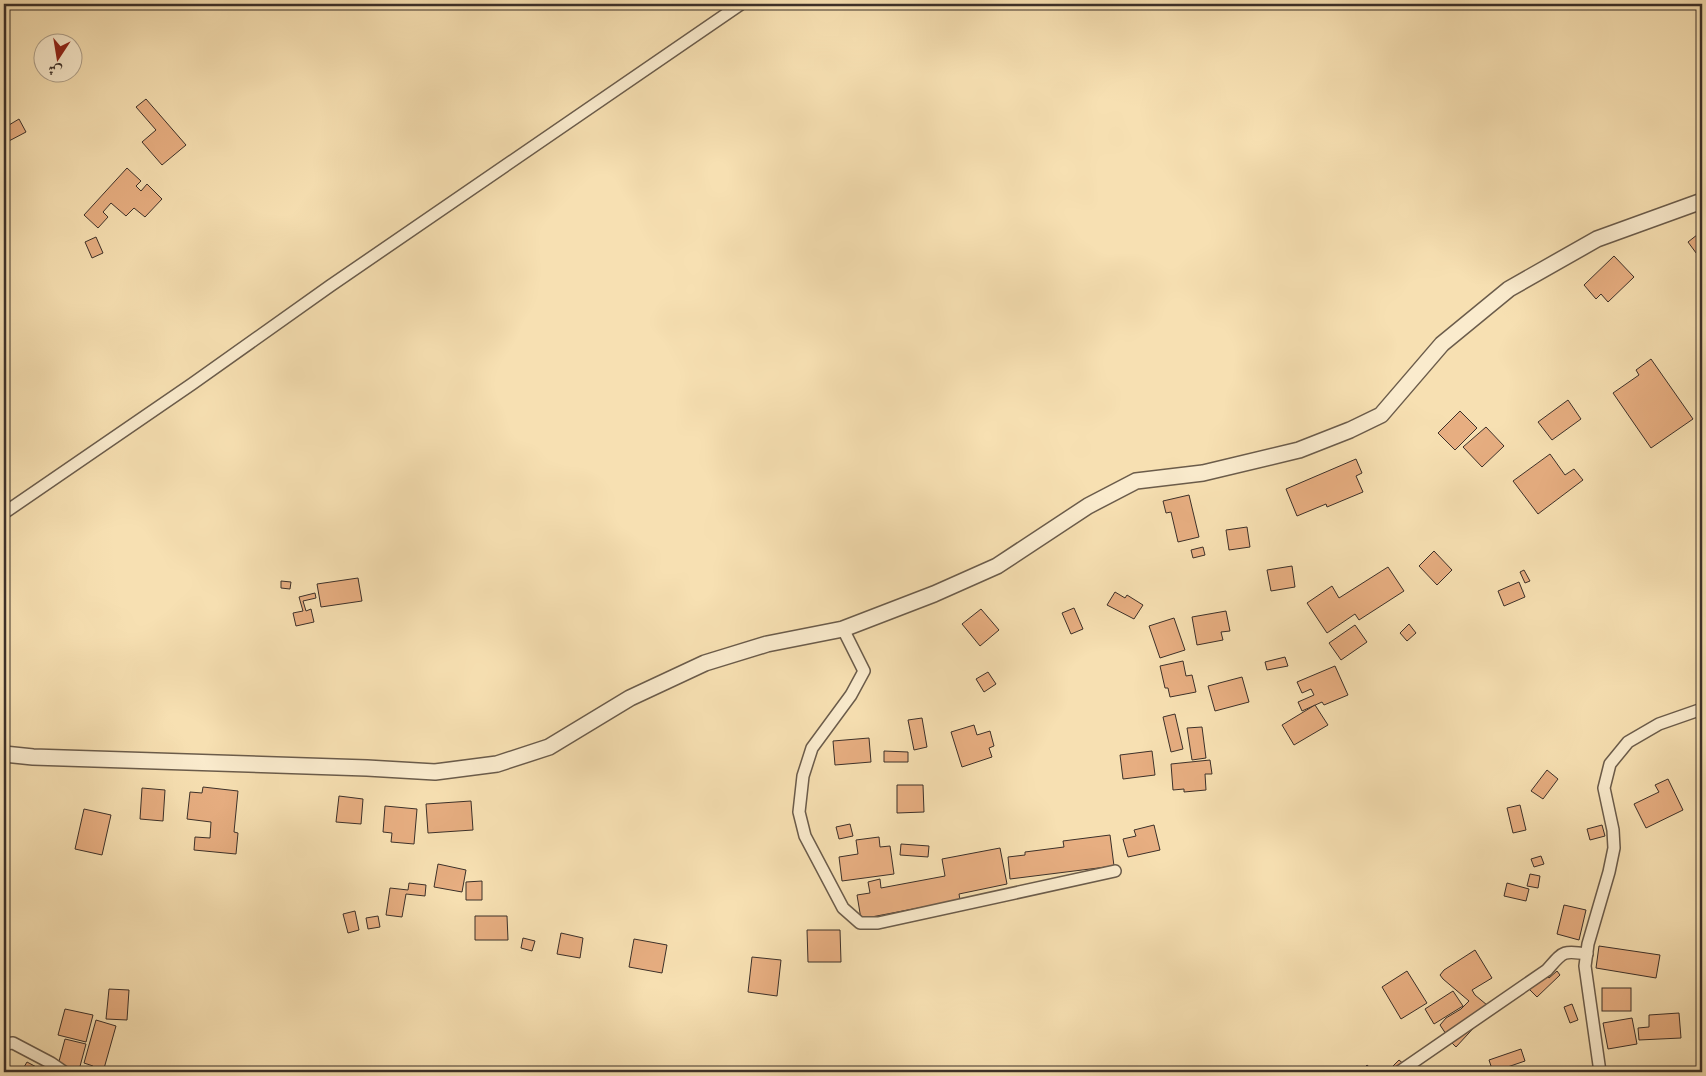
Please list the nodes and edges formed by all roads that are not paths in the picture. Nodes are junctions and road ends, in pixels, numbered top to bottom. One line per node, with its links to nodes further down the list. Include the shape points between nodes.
1 (741, 4): 3 (street)
2 (1702, 201): 4 (street, via 1597,239 1509,289 1442,344 1382,415 1299,450 1203,473 1136,481 1088,506 997,566)
3 (4, 513)
4 (843, 629): 6 (street, via 767,644 705,663 630,698 549,747 497,764 435,772); 7 (street, via 864,671 851,696 812,748 803,776 800,812 805,836 843,908 860,922 878,923)
5 (1702, 709): 8 (street, via 1651,728 1628,742 1610,764 1604,788 1614,848)
6 (4, 754)
7 (1115, 871)
8 (1586, 954): 11 (street, via 1569,951 1562,954 1547,970); 12 (street)
9 (4, 1044): 10 (street, via 13,1043)
10 (64, 1072)
11 (1399, 1072)
12 (1600, 1072)

